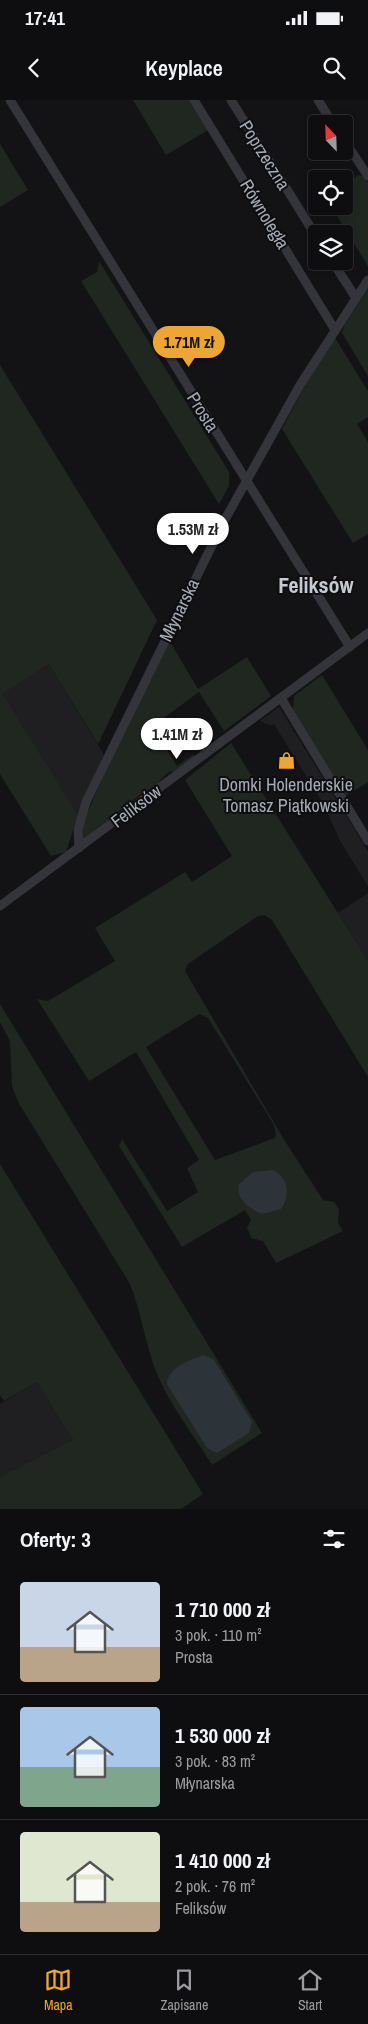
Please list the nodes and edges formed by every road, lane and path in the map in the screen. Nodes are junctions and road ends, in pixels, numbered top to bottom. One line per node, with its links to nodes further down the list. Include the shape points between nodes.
1 (10, 100): 13 (street, Prosta, via 237,468)
2 (194, 100): 12 (street, Równoległa)
3 (231, 100): 8 (street, Poprzeczna)
4 (318, 100): 5 (street)
5 (327, 115)
6 (353, 154): 7 (street)
7 (368, 176)
8 (309, 225)
9 (338, 270): 11 (street)
10 (368, 280): 11 (street, Młynarska)
11 (356, 298): 12 (street, Młynarska)
12 (335, 330): 13 (street, Młynarska, via 290,402)
13 (248, 480): 15 (street, Prosta); 18 (street, Młynarska, via 181,604 88,797 78,830)
14 (368, 633): 15 (street, Feliksów)
15 (350, 647): 16 (street, Feliksów)
16 (281, 698): 17 (street); 18 (street, Feliksów)
17 (368, 841)
18 (79, 848): 19 (street, Feliksów)
19 (0, 906)

